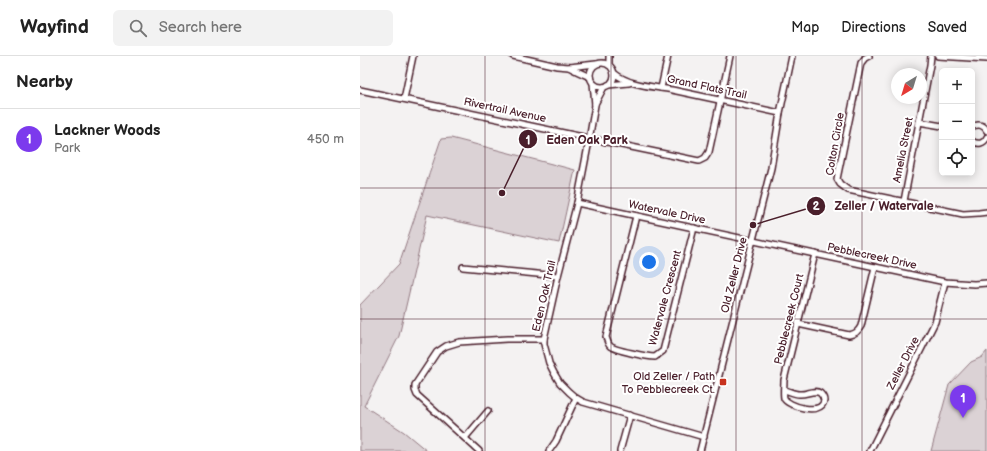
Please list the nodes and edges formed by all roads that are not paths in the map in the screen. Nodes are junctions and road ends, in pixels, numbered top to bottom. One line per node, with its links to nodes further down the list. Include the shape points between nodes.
1 (414, 56): 23 (street)
2 (513, 56): 11 (street)
3 (603, 56): 13 (street)
4 (609, 56): 14 (street)
5 (668, 56): 21 (street)
6 (730, 56): 24 (street)
7 (792, 56): 26 (street, Old Zeller Drive)
8 (869, 56): 34 (street, Colton Circle, via 861,63 837,179 848,190)
9 (931, 56): 27 (street, Amelia Street)
10 (938, 56): 12 (street)
11 (539, 59): 15 (street, via 557,66)
12 (987, 59)
13 (598, 64): 14 (street); 15 (street); 17 (street, via 590,70)
14 (609, 65): 16 (street)
15 (569, 67): 17 (street)
16 (614, 73): 18 (street, Grand Flats Trail); 20 (street, via 613,80)
17 (590, 77): 19 (street)
18 (630, 82): 20 (street, Grand Flats Trail); 21 (street, Grand Flats Trail)
19 (593, 83): 20 (street, via 600,87); 25 (street, Eden Oak Trail)
20 (606, 86): 25 (street, Eden Oak Trail)
21 (661, 88): 24 (street, Grand Flats Trail)
22 (360, 90): 23 (street, Rivertrail Avenue)
23 (404, 99): 32 (street, Rivertrail Avenue)
24 (720, 100): 26 (street, Grand Flats Trail); 32 (street, Rivertrail Avenue, via 709,152 699,161)
25 (595, 105): 32 (street, Eden Oak Trail)
26 (780, 113): 39 (street, Old Zeller Drive, via 771,168)
27 (919, 122): 28 (street); 34 (street, Amelia Street)
28 (939, 125)
29 (975, 125): 30 (street, via 981,125)
30 (987, 131)
31 (987, 137): 33 (street, via 981,143)
32 (589, 139): 35 (street, Eden Oak Trail)
33 (975, 142)
34 (904, 201): 36 (street, Colton Circle, via 963,214)
35 (577, 203): 37 (street, Watervale Drive); 43 (street, Eden Oak Trail)
36 (987, 212)
37 (636, 216): 38 (street, Watervale Drive); 38 (street, Watervale Crescent, via 606,337 612,347 649,357 655,357 663,351)
38 (694, 228): 39 (street, Watervale Drive)
39 (753, 240): 40 (street, Pebblecreek Drive); 52 (street, Old Zeller Drive)
40 (815, 254): 42 (street, Pebblecreek Drive); 46 (street, Pebblecreek Court)
41 (462, 267): 43 (street)
42 (875, 267): 44 (street, Pebblecreek Drive); 46 (street, via 859,331 849,335)
43 (558, 276): 47 (street, Eden Oak Trail)
44 (946, 282): 45 (street, Pebblecreek Drive); 58 (street, Zeller Drive, via 934,322)
45 (987, 283)
46 (798, 324): 48 (street, Pebblecreek Court, via 784,380)
47 (544, 338): 49 (street, Eden Oak Trail, via 549,364 560,383); 53 (street, via 459,342 437,352 415,385 415,390 417,395)
48 (784, 390): 48 (street, via 784,398 796,406 813,409 823,403 823,396 816,391 798,394)
49 (576, 398): 51 (street, Eden Oak Trail); 55 (street)
50 (488, 411): 53 (street)
51 (630, 415): 52 (street, Eden Oak Trail); 56 (street)
52 (704, 437): 57 (street, Old Zeller Drive)
53 (464, 438): 54 (street)
54 (479, 451)
55 (550, 451)
56 (620, 451)
57 (700, 451)
58 (870, 451)

